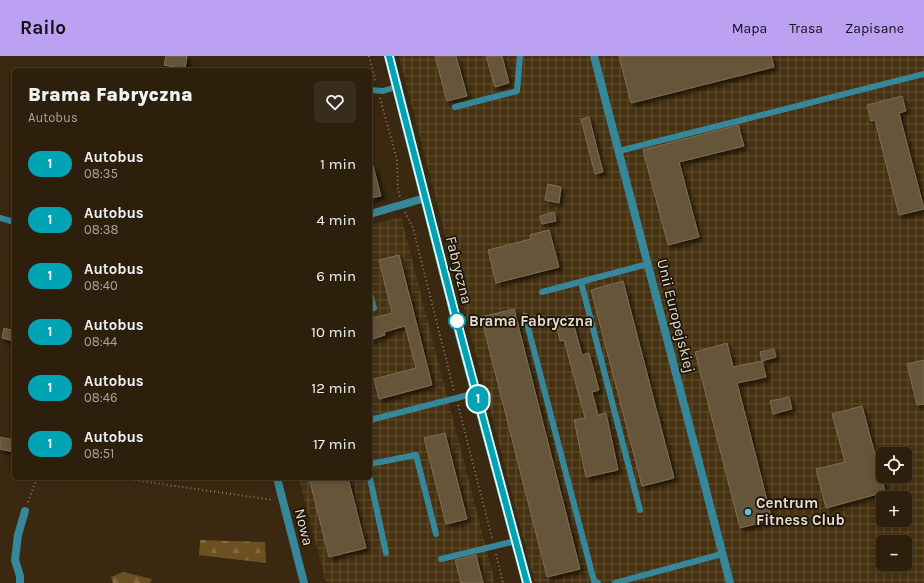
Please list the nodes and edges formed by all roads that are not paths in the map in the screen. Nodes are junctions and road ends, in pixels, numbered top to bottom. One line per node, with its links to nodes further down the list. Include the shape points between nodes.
1 (389, 56): 5 (main road, Fabryczna)
2 (520, 56): 7 (lane, via 517,91)
3 (594, 56): 8 (street, Unii Europejskiej)
4 (924, 74): 8 (lane)
5 (396, 87): 6 (lane, via 383,91); 9 (main road, Fabryczna)
6 (372, 90)
7 (455, 107)
8 (619, 151): 13 (street, Unii Europejskiej)
9 (425, 198): 10 (street); 17 (main road, Fabryczna)
10 (372, 213)
11 (0, 218): 12 (lane)
12 (12, 221)
13 (648, 264): 14 (lane); 27 (street, Unii Europejskiej)
14 (581, 282): 15 (lane); 22 (lane)
15 (542, 292)
16 (525, 316): 32 (lane, via 594,581)
17 (476, 393): 18 (lane); 25 (main road, Fabryczna)
18 (372, 419)
19 (372, 464): 24 (lane, via 416,455)
20 (277, 480): 30 (street, Nowa)
21 (370, 480): 26 (lane)
22 (640, 510)
23 (25, 511): 29 (street, via 18,535 15,560)
24 (436, 534)
25 (516, 541): 28 (lane); 31 (main road, Fabryczna)
26 (386, 553)
27 (722, 554): 33 (lane); 34 (street, Unii Europejskiej)
28 (441, 559)
29 (20, 583)
30 (304, 583)
31 (526, 583)
32 (598, 583)
33 (614, 583)
34 (730, 583)

